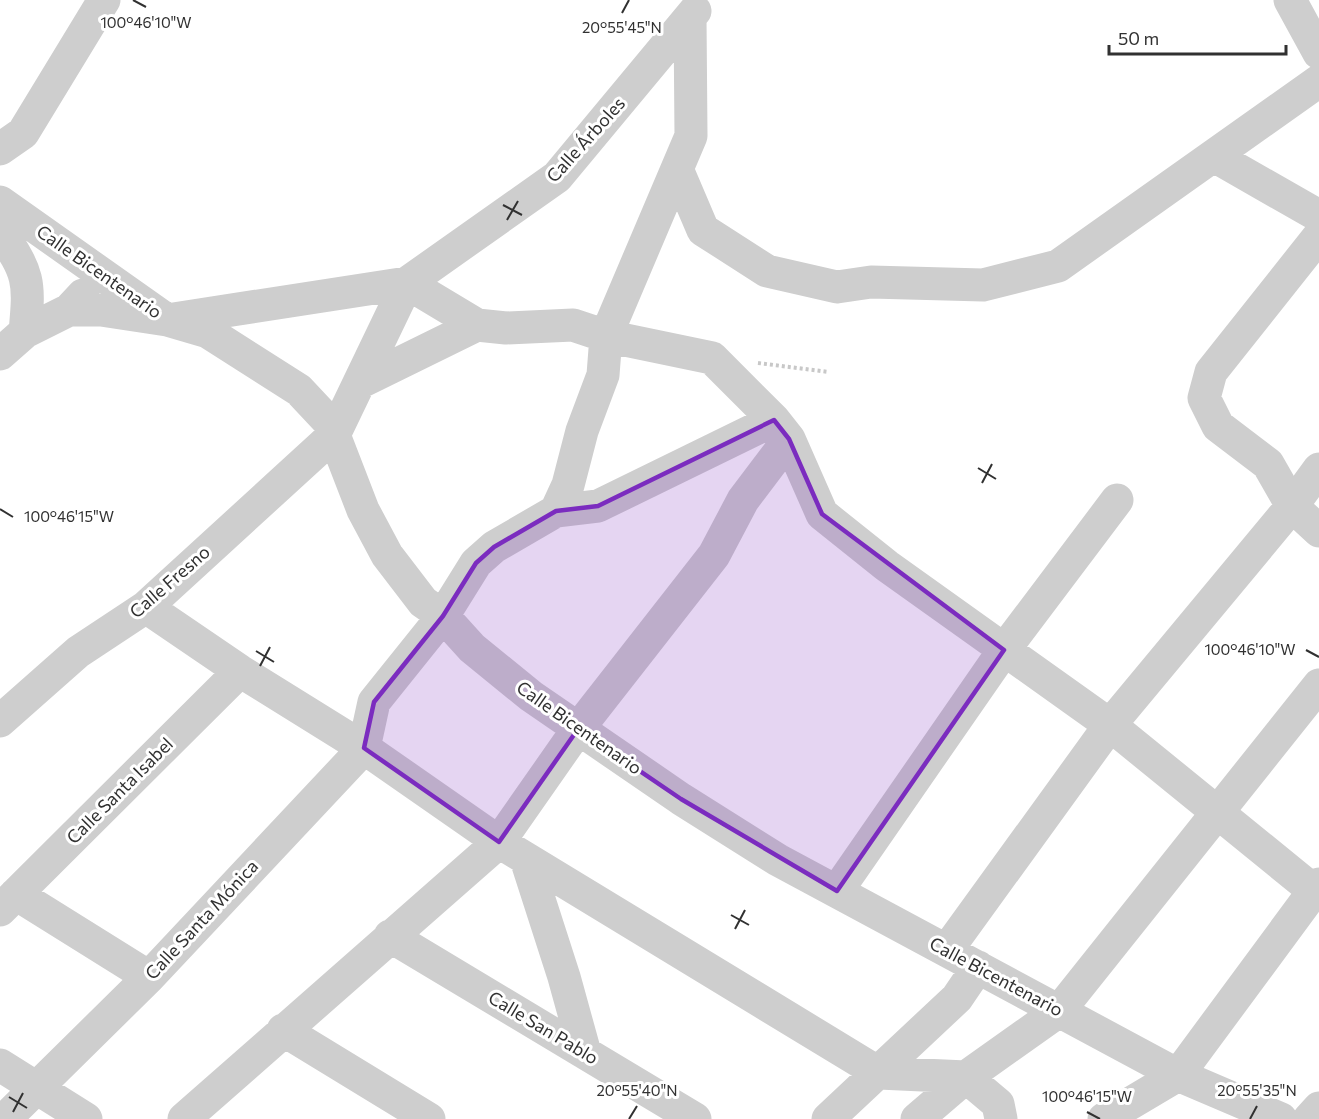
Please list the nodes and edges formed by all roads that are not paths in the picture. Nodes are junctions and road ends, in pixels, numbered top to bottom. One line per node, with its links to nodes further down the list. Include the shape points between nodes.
1 (104, 0): 6 (street, via 23,133)
2 (1290, 0): 4 (street)
3 (697, 9): 8 (street, via 691,136); 14 (street, Calle Árboles, via 557,177)
4 (1319, 53)
5 (1319, 81): 7 (street)
6 (0, 149)
7 (1214, 156): 8 (street, via 1058,266 983,285 872,282 837,287 767,271 703,230); 10 (street)
8 (677, 169): 19 (street)
9 (0, 202): 13 (street, Calle Bicentenario)
10 (1319, 216)
11 (0, 231): 18 (street, via 23,266 29,294)
12 (1319, 236): 26 (street, via 1211,372 1204,398 1218,426 1268,464)
13 (103, 274): 15 (street); 16 (street, Calle Bicentenario)
14 (407, 283): 16 (street); 17 (street); 21 (street, Calle Árboles)
15 (69, 310): 16 (street, via 101,310); 18 (street)
16 (167, 320): 23 (street, Calle Bicentenario, via 208,332 299,390 329,422)
17 (477, 325): 19 (street, via 573,325); 21 (street)
18 (25, 332): 20 (street)
19 (606, 336): 22 (street, via 712,358); 27 (street, via 603,375)
20 (0, 354)
21 (361, 382): 23 (street, Calle Árboles)
22 (782, 429): 27 (street, via 598,506); 31 (street, via 822,514); 36 (street, via 714,555)
23 (334, 435): 29 (street, Calle Fresno); 30 (street, Calle Bicentenario, via 363,510 387,555 423,602)
24 (1319, 470): 26 (street)
25 (1117, 500): 31 (street)
26 (1292, 506): 28 (street); 35 (street)
27 (556, 511): 30 (street, via 494,547 476,563)
28 (1319, 531)
29 (146, 607): 32 (street); 34 (street, Calle Fresno, via 78,652)
30 (443, 616): 36 (street, Calle Bicentenario, via 472,648); 37 (street, via 374,702)
31 (1004, 650): 35 (street); 42 (street)
32 (240, 671): 37 (street); 43 (street, Calle Santa Isabel)
33 (1319, 685): 38 (street)
34 (0, 721)
35 (1110, 725): 38 (street); 45 (street)
36 (578, 729): 39 (street); 42 (street, Calle Bicentenario, via 691,806)
37 (364, 748): 39 (street); 47 (street, Calle Santa Mónica)
38 (1217, 812): 41 (street); 48 (street)
39 (499, 842): 40 (street); 44 (street)
40 (526, 859): 50 (street); 52 (street)
41 (1317, 890): 53 (street)
42 (837, 891): 45 (street, Calle Bicentenario)
43 (8, 902): 47 (street)
44 (390, 936): 49 (street); 50 (street, Calle San Pablo)
45 (947, 950): 46 (street, Calle Bicentenario)
46 (978, 967): 48 (street, Calle Bicentenario); 52 (street, via 957,998)
47 (149, 977): 55 (street, Calle Santa Mónica)
48 (1059, 1011): 53 (street, Calle Bicentenario); 54 (street)
49 (283, 1030): 59 (street); 60 (street)
50 (585, 1053): 61 (street, Calle San Pablo)
51 (0, 1065): 55 (street)
52 (879, 1073): 54 (street); 62 (street)
53 (1178, 1075): 65 (street); 66 (street, Calle Bicentenario)
54 (966, 1077): 63 (street); 64 (street, via 998,1104)
55 (38, 1089): 57 (street, Calle Santa Mónica); 58 (street)
56 (1319, 1108): 67 (street)
57 (5, 1119)
58 (86, 1119)
59 (184, 1119)
60 (429, 1119)
61 (695, 1119)
62 (828, 1119)
63 (917, 1119)
64 (1001, 1119)
65 (1104, 1119)
66 (1281, 1119)
67 (1309, 1119)

